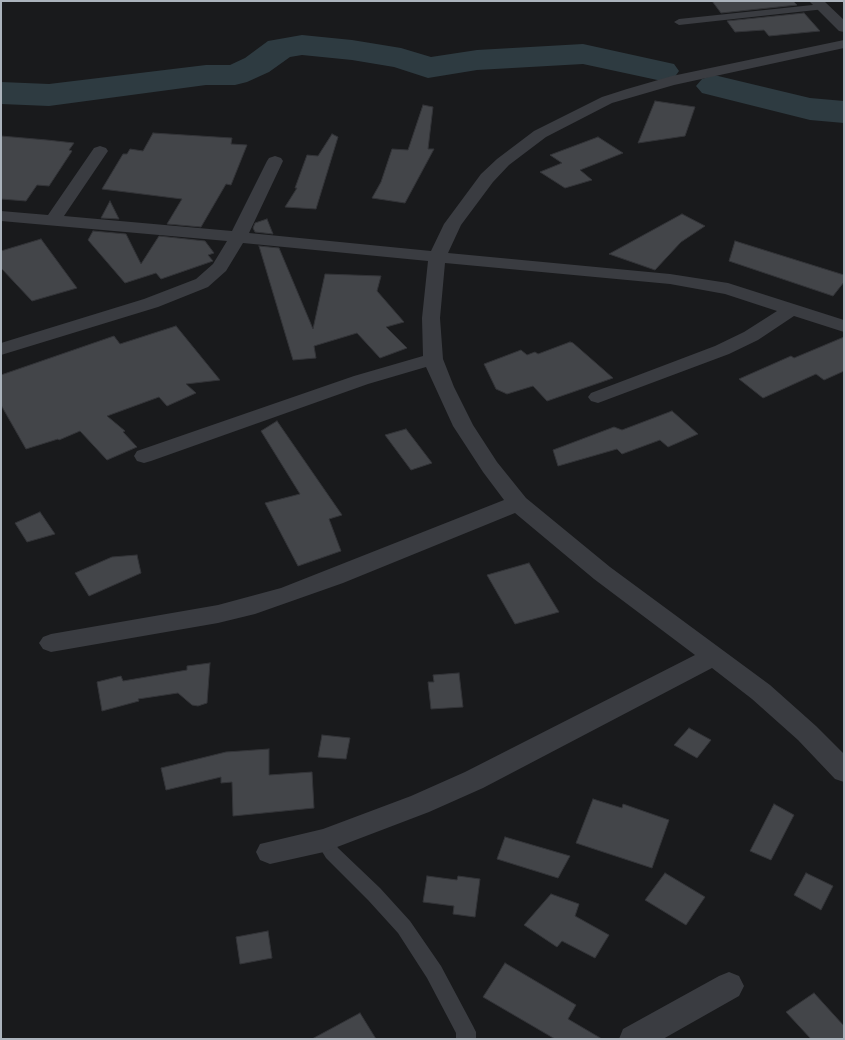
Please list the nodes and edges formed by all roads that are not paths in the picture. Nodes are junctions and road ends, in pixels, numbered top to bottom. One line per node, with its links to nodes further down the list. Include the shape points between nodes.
1 (819, 4): 2 (lane); 3 (street)
2 (679, 22)
3 (844, 28)
4 (844, 44): 10 (street, via 632,92 607,100 557,124 526,144 487,178 453,224)
5 (100, 150): 8 (street)
6 (275, 161): 9 (street)
7 (1, 216): 8 (street)
8 (53, 220): 9 (street)
9 (238, 237): 10 (street); 13 (street, via 220,267 202,283 151,303)
10 (436, 257): 11 (street, via 670,279 728,289); 14 (street, via 431,318)
11 (793, 309): 12 (street); 15 (street, via 751,336 722,350)
12 (844, 326)
13 (1, 349)
14 (433, 359): 16 (street, via 361,380); 17 (street, via 463,426)
15 (598, 397)
16 (144, 456)
17 (518, 503): 18 (street, via 335,577 268,601 218,614); 19 (street, via 602,573)
18 (51, 643)
19 (714, 656): 20 (street, via 761,692 807,733); 21 (street, via 474,780 420,804)
20 (844, 771)
21 (324, 840): 22 (street); 24 (lane, via 332,853 404,927 434,972 466,1032)
22 (270, 852)
23 (729, 986): 25 (street)
24 (466, 1039)
25 (634, 1039)

